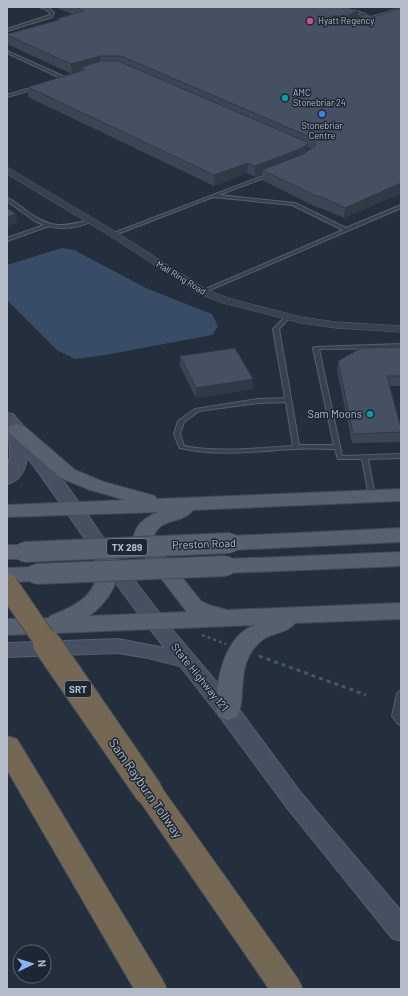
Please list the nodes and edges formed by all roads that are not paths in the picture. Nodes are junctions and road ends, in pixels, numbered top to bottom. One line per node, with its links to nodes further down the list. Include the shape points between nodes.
1 (42, 7): 6 (lane, via 52,13 51,16)
2 (401, 9): 4 (lane)
3 (354, 11): 4 (lane)
4 (373, 17): 5 (lane)
5 (368, 19)
6 (7, 30)
7 (7, 52): 9 (lane)
8 (73, 77): 9 (lane)
9 (66, 79): 10 (lane)
10 (59, 81)
11 (40, 87): 12 (lane)
12 (7, 96)
13 (274, 173): 15 (lane)
14 (9, 174): 18 (street, Mall Ring Road)
15 (213, 196): 20 (lane, via 293,204); 21 (lane)
16 (7, 199): 19 (lane)
17 (401, 206): 20 (lane)
18 (90, 221): 19 (lane, via 73,227); 21 (street, Mall Ring Road)
19 (48, 226): 22 (lane)
20 (347, 230): 23 (lane)
21 (113, 234): 23 (street, Mall Ring Road)
22 (7, 240)
23 (203, 292): 24 (street, Mall Ring Road)
24 (288, 317): 25 (street, Mall Ring Road, via 336,325); 27 (lane, via 276,329)
25 (401, 329)
26 (401, 346): 30 (lane, via 316,348)
27 (288, 400): 29 (lane); 29 (lane, via 258,401 197,410 181,420 177,434 182,447 191,449)
28 (12, 424): 33 (main road, via 19,462 16,471); 37 (main road, via 68,474 97,486); 38 (main road, State Highway 121)
29 (296, 447): 30 (lane)
30 (337, 448): 32 (lane, via 340,458)
31 (401, 456): 32 (lane)
32 (365, 457): 35 (lane)
33 (7, 479)
34 (401, 495): 35 (main road)
35 (372, 496): 36 (main road)
36 (196, 504): 37 (main road); 48 (main road, via 152,523 145,530 143,542 193,606 202,611)
37 (170, 505): 38 (main road)
38 (75, 508): 39 (main road); 42 (main road, State Highway 121)
39 (7, 511)
40 (401, 535): 41 (main road, Preston Road / TX 289, bridge)
41 (7, 552)
42 (105, 555): 49 (main road, State Highway 121); 50 (main road, via 108,577 92,604 75,615)
43 (401, 559): 44 (main road, Preston Road / TX 289, bridge)
44 (7, 575)
45 (7, 586): 60 (highway, Sam Rayburn Tollway / SRT, bridge)
46 (401, 611): 47 (main road)
47 (310, 615): 48 (main road); 55 (main road, via 255,633 241,649 230,679)
48 (232, 618): 49 (main road)
49 (156, 622): 50 (main road); 53 (main road, State Highway 121)
50 (46, 626): 51 (main road)
51 (7, 627)
52 (7, 650): 53 (main road, via 118,646)
53 (187, 661): 55 (main road, State Highway 121)
54 (401, 694): 56 (lane, via 396,716)
55 (228, 711): 58 (main road, State Highway 121, via 293,799)
56 (401, 722)
57 (7, 746): 59 (highway)
58 (401, 930)
59 (151, 989)
60 (287, 989)

